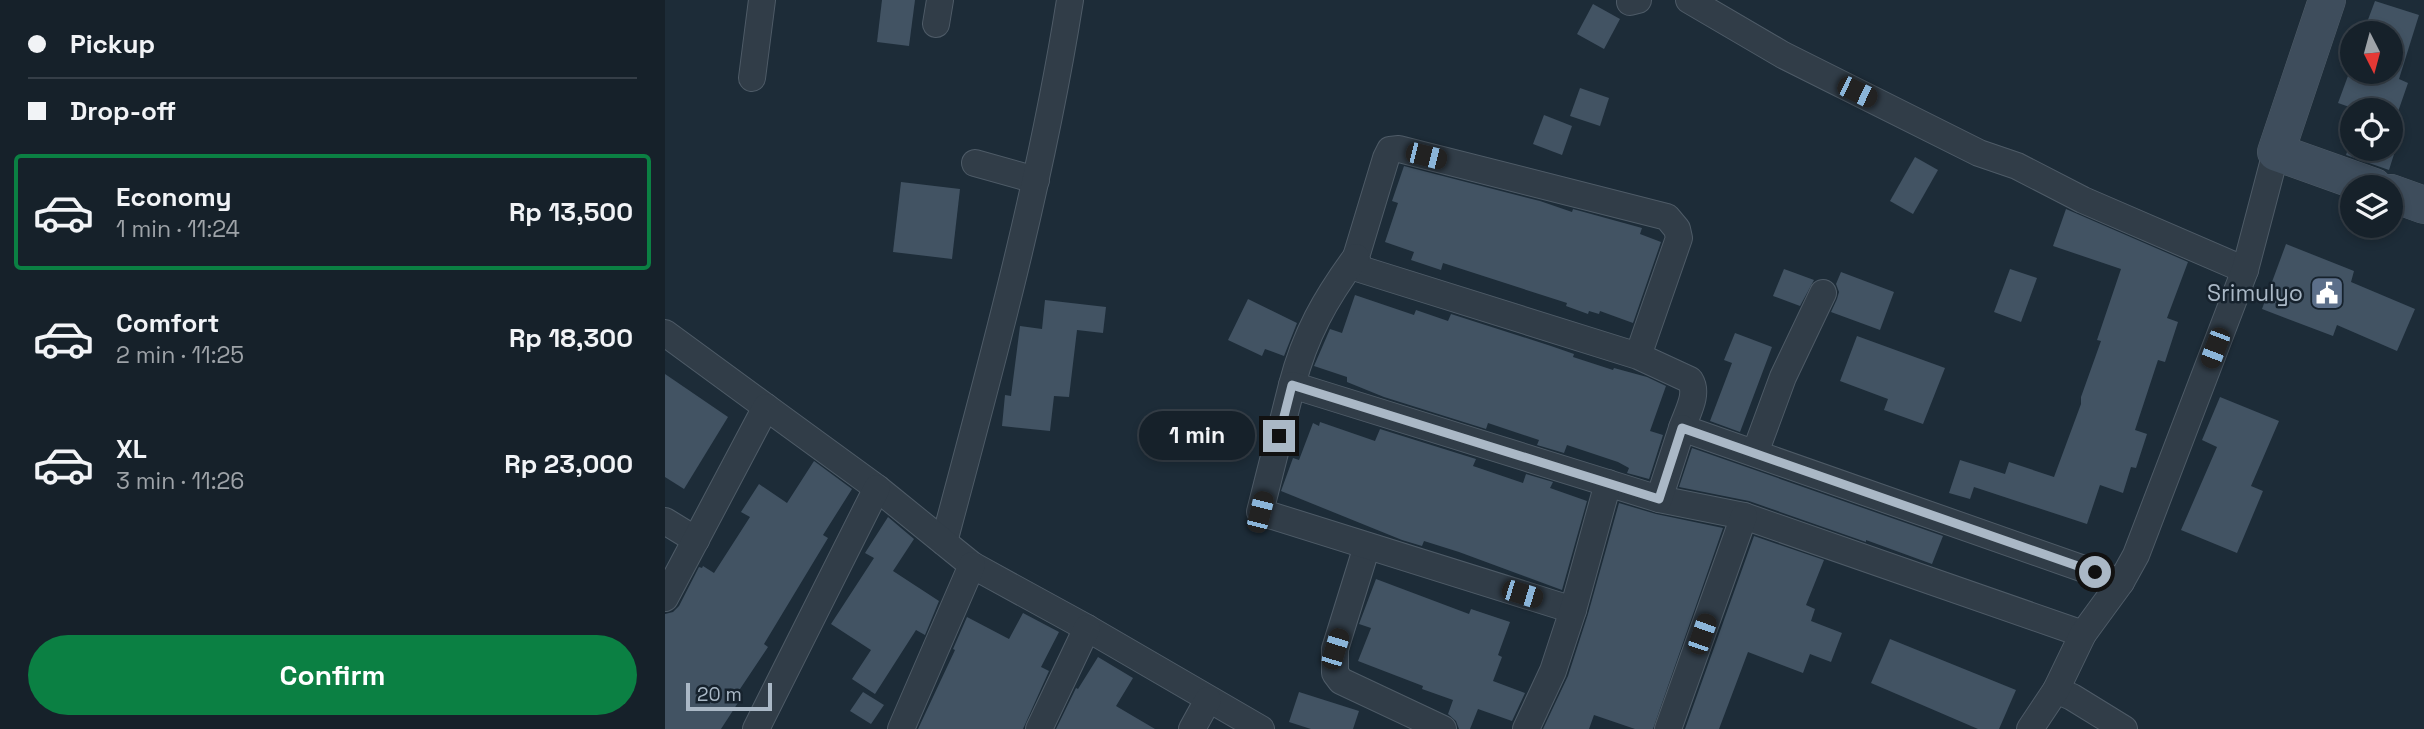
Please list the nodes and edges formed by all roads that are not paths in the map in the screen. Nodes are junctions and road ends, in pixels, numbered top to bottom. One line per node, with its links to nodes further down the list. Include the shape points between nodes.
1 (762, 0): 5 (street)
2 (1070, 0): 9 (street)
3 (1689, 0): 13 (street, via 1783,55 1979,153)
4 (2327, 0): 6 (street)
5 (752, 78)
6 (2291, 157): 8 (street); 13 (street)
7 (975, 163): 9 (street)
8 (2341, 175)
9 (1036, 180): 27 (street)
10 (2403, 197): 11 (street)
11 (2424, 205)
12 (1356, 257): 16 (street, via 1360,269); 16 (street, via 1390,150 1667,217 1679,238); 17 (street, via 1313,323)
13 (2245, 270): 30 (street, via 2136,555)
14 (1823, 292): 20 (street, via 1783,377)
15 (665, 334): 18 (street)
16 (1638, 356): 19 (street, via 1693,384)
17 (1292, 385): 21 (street); 28 (street, via 1260,512)
18 (766, 407): 22 (street); 26 (street)
19 (1682, 428): 20 (street); 23 (street)
20 (1755, 453): 30 (street)
21 (1608, 483): 23 (street); 32 (street)
22 (877, 488): 27 (street); 37 (street)
23 (1659, 499): 24 (street)
24 (1744, 516): 34 (street); 44 (street)
25 (665, 521): 26 (street)
26 (696, 540): 31 (street)
27 (944, 542): 29 (street)
28 (1367, 546): 32 (street); 42 (street, via 1335,649 1335,673 1341,681)
29 (972, 565): 33 (street); 38 (street)
30 (2121, 582): 34 (street)
31 (665, 598)
32 (1573, 610): 43 (street)
33 (1087, 628): 36 (street); 39 (street)
34 (2083, 634): 35 (street)
35 (2064, 694): 45 (street); 46 (street)
36 (1208, 700): 40 (street); 41 (street)
37 (756, 729)
38 (901, 729)
39 (1039, 729)
40 (1192, 729)
41 (1261, 729)
42 (1443, 729)
43 (1527, 729)
44 (1668, 729)
45 (2030, 729)
46 (2123, 729)

